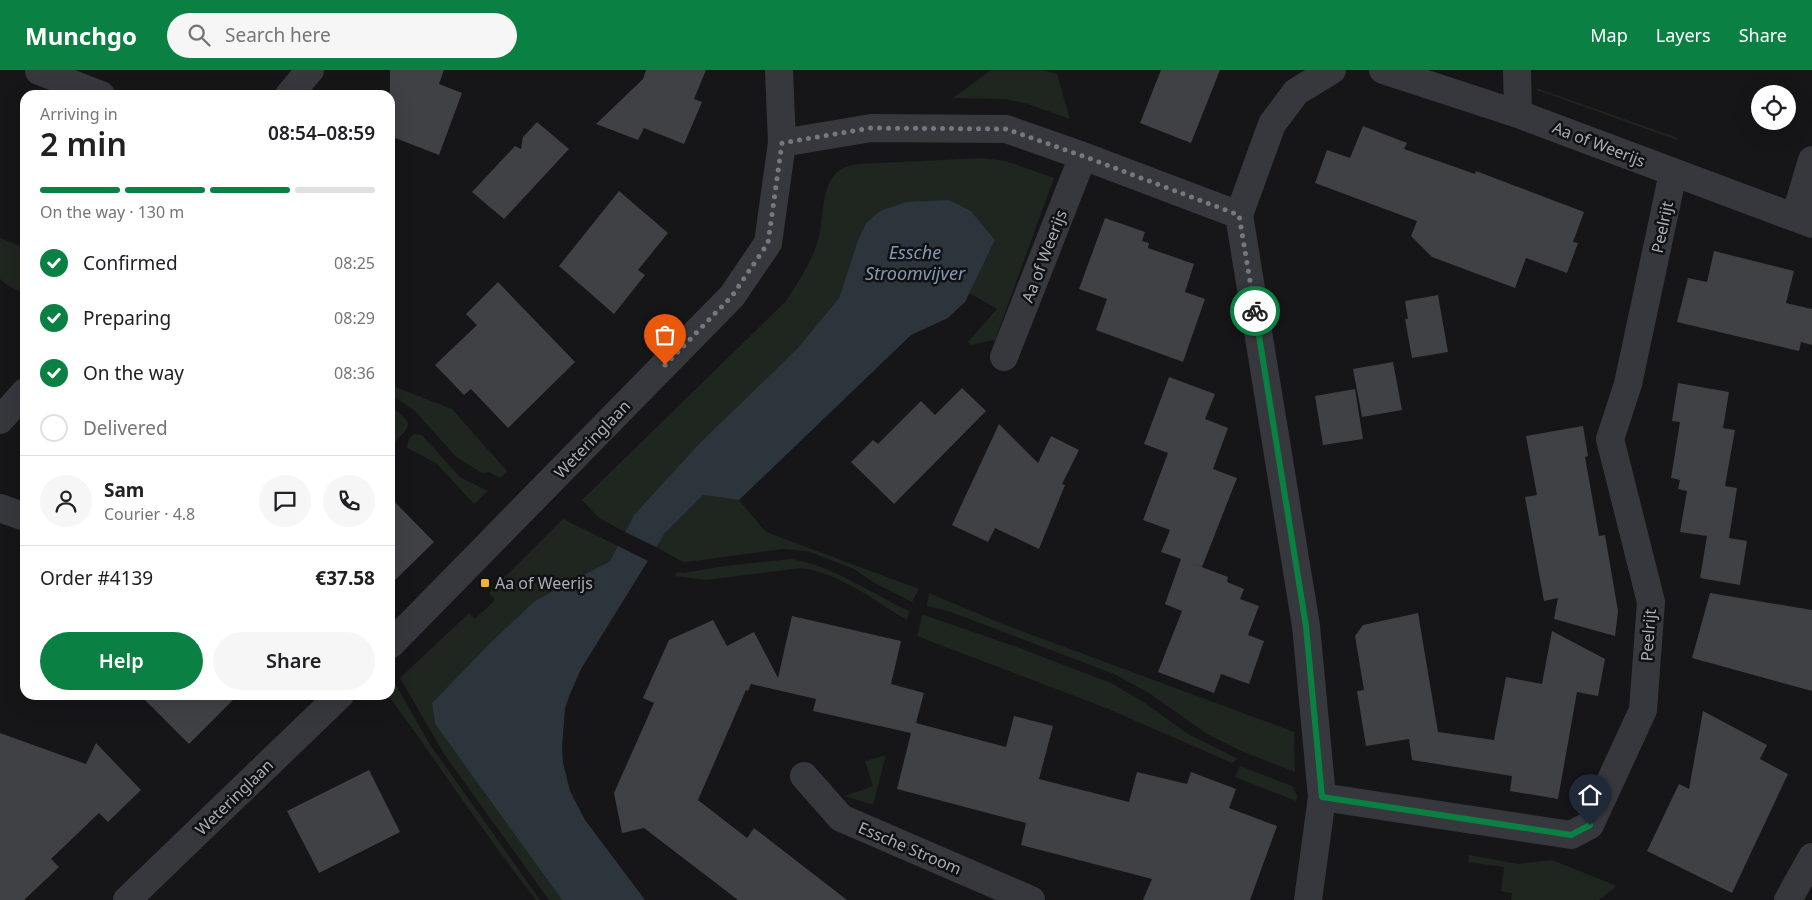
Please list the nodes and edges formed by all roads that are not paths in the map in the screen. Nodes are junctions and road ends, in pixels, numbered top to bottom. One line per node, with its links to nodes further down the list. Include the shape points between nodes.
1 (310, 70): 8 (street)
2 (780, 70): 10 (street, Weteringlaan)
3 (1332, 70): 14 (street, via 1296,92 1272,124)
4 (1383, 70): 9 (street, Aa of Weerijs)
5 (1518, 70): 9 (street)
6 (39, 71): 7 (street)
7 (88, 90)
8 (293, 90)
9 (1518, 114): 13 (street, Aa of Weerijs)
10 (782, 143): 11 (street, via 871,128 1006,129); 21 (street, Weteringlaan, via 768,243 732,296)
11 (1083, 156): 14 (street); 16 (street, Aa of Weerijs)
12 (1812, 160): 15 (street)
13 (1673, 173): 15 (street, Aa of Weerijs); 24 (street, Peelrijt, via 1628,384 1610,439 1650,602 1643,710 1590,825 1571,835)
14 (1239, 215): 24 (street, via 1306,626)
15 (1804, 221)
16 (1004, 357)
17 (20, 398): 18 (street)
18 (0, 420)
19 (0, 508): 20 (street)
20 (20, 514)
21 (395, 640)
22 (335, 700): 26 (street, Weteringlaan)
23 (804, 776): 27 (street, Essche Stroom, via 841,818)
24 (1322, 797): 28 (street)
25 (1812, 857): 29 (street)
26 (127, 900)
27 (1031, 900)
28 (1308, 900)
29 (1788, 900)

